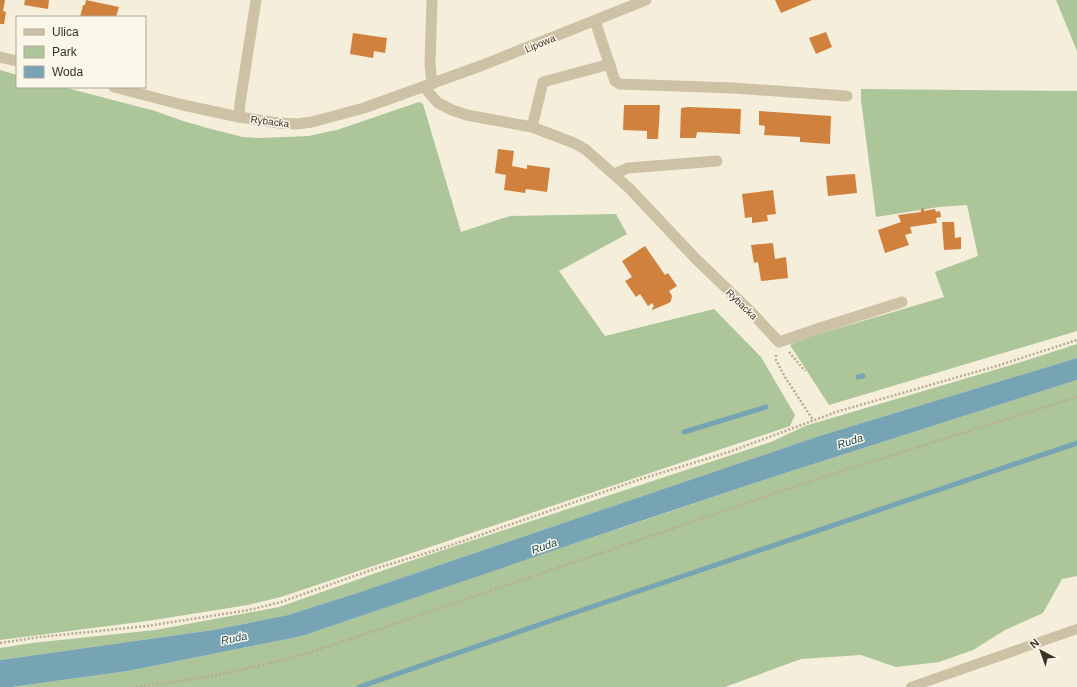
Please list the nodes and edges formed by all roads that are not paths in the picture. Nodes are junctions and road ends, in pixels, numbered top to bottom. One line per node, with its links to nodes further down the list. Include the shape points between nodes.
1 (256, 0): 11 (street)
2 (432, 0): 8 (street)
3 (646, 0): 4 (street, Lipowa)
4 (595, 21): 7 (street); 8 (street, Lipowa)
5 (0, 57): 6 (street)
6 (16, 61)
7 (610, 64): 10 (street, via 615,81 620,84); 12 (street, via 543,82)
8 (428, 85): 11 (street, Rybacka, via 364,108 312,122 279,123); 12 (street, Rybacka, via 438,103 452,110)
9 (118, 88): 11 (street, Rybacka)
10 (847, 96)
11 (239, 117)
12 (532, 127): 14 (street, Rybacka, via 585,149)
13 (717, 161): 14 (street, via 628,168)
14 (614, 174): 15 (street, Rybacka, via 779,342)
15 (902, 302)
16 (1077, 629): 17 (lane)
17 (911, 687)

